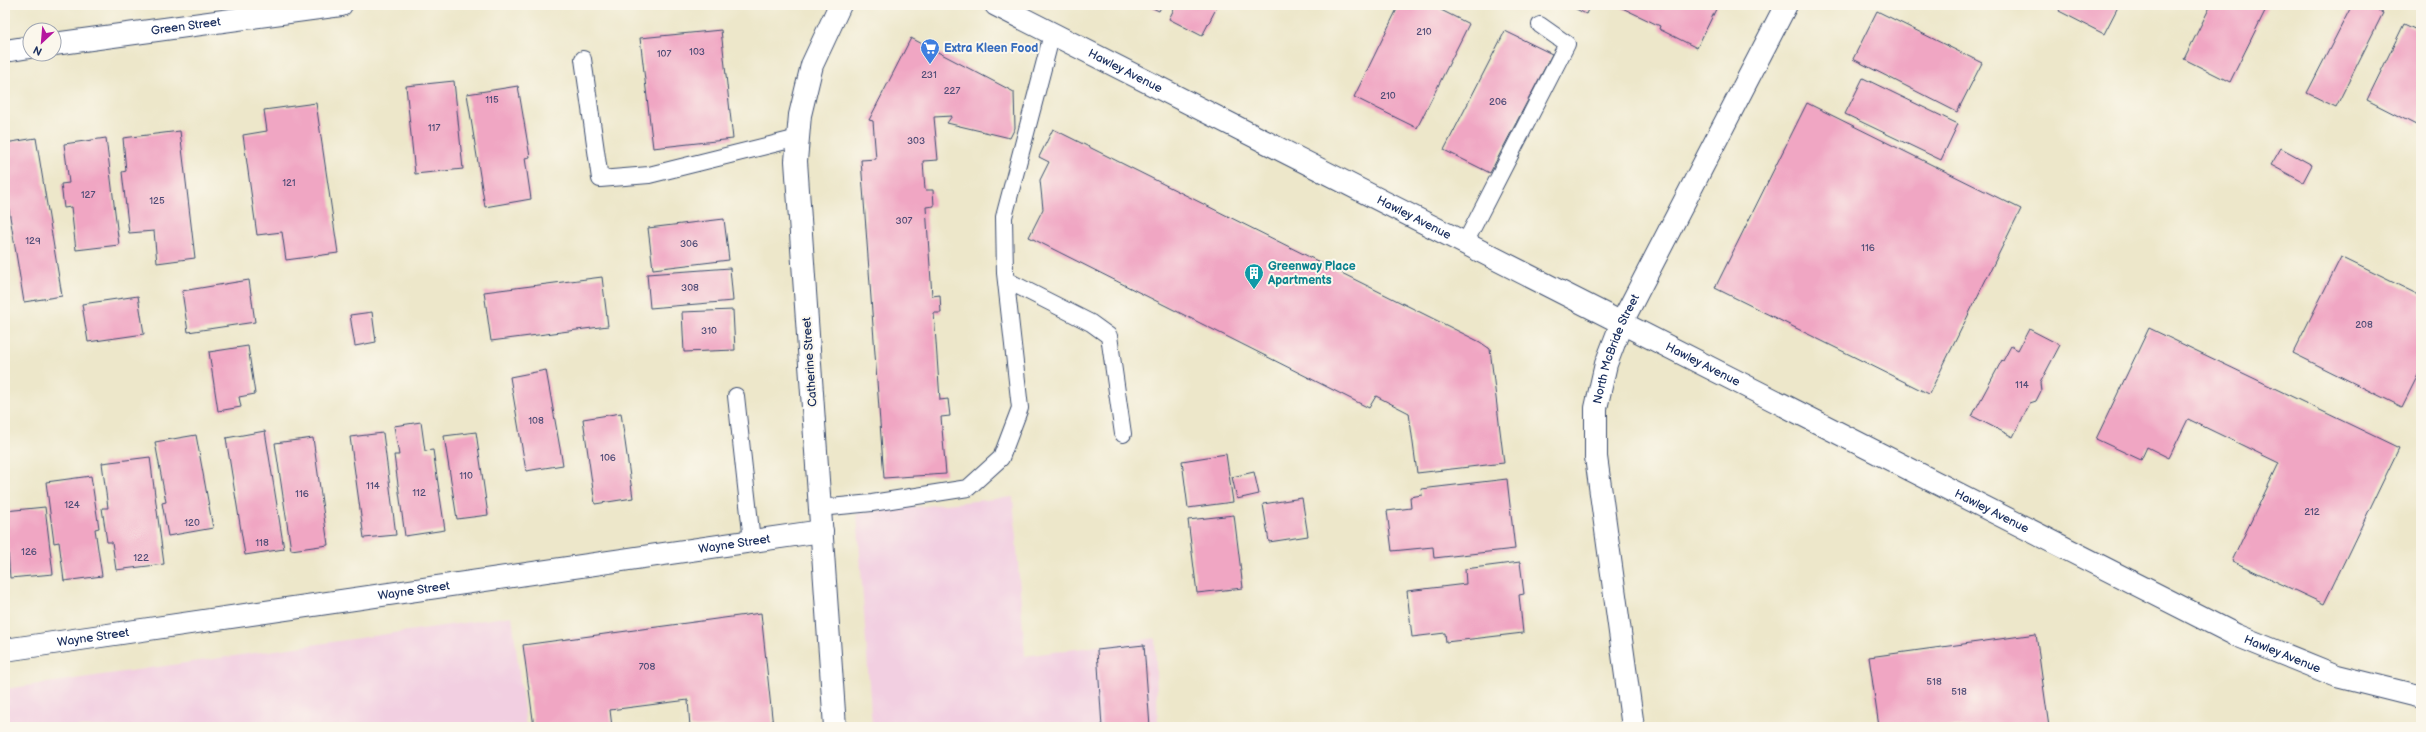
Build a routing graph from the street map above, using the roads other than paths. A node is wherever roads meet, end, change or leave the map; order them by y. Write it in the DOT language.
graph roads {
  1 [pos="341,5"];
  2 [pos="840,5"];
  3 [pos="996,5"];
  4 [pos="1786,5"];
  5 [pos="1540,25"];
  6 [pos="1052,34"];
  7 [pos="62,43"];
  8 [pos="22,48"];
  9 [pos="5,51"];
  10 [pos="583,59"];
  11 [pos="798,138"];
  12 [pos="1465,243"];
  13 [pos="1006,280"];
  14 [pos="1622,322"];
  15 [pos="736,396"];
  16 [pos="1123,434"];
  17 [pos="820,508"];
  18 [pos="822,531"];
  19 [pos="752,541"];
  20 [pos="5,650"];
  21 [pos="2421,697"];
  22 [pos="835,727"];
  23 [pos="1633,727"];
  1 -- 7 [label="street, Green Street"];
  2 -- 11 [label="street, Catherine Street"];
  3 -- 6 [label="street, Hawley Avenue"];
  4 -- 14 [label="street, North McBride Street"];
  5 -- 12 [label="lane"];
  6 -- 12 [label="street, Hawley Avenue"];
  6 -- 13 [label="lane"];
  8 -- 9 [label="street"];
  10 -- 11 [label="lane"];
  11 -- 17 [label="street, Catherine Street"];
  12 -- 14 [label="street, Hawley Avenue"];
  13 -- 16 [label="lane"];
  13 -- 17 [label="lane"];
  14 -- 21 [label="street, Hawley Avenue"];
  14 -- 23 [label="street, North McBride Street"];
  15 -- 19 [label="lane"];
  17 -- 18 [label="street, Catherine Street"];
  18 -- 19 [label="street, Wayne Street"];
  18 -- 22 [label="street, Catherine Street"];
  19 -- 20 [label="street, Wayne Street"];
}
